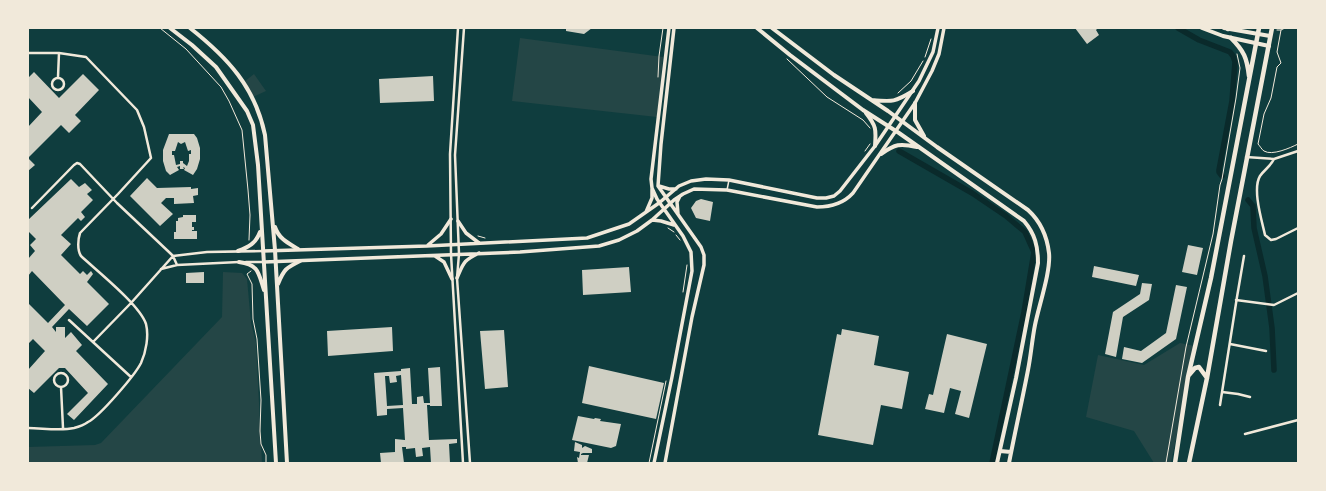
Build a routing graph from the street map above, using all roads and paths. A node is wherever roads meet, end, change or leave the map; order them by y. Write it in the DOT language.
graph roads {
  1 [pos="160,28"];
  2 [pos="170,28"];
  3 [pos="190,28"];
  4 [pos="458,28"];
  5 [pos="464,28"];
  6 [pos="663,28"];
  7 [pos="669,28"];
  8 [pos="674,28"];
  9 [pos="757,28"];
  10 [pos="772,28"];
  11 [pos="938,28"];
  12 [pos="944,28"];
  13 [pos="1202,28"];
  14 [pos="1228,28"];
  15 [pos="1260,28"];
  16 [pos="1272,28"];
  17 [pos="1285,28"];
  18 [pos="932,35"];
  19 [pos="1258,35"];
  20 [pos="1270,36"];
  21 [pos="1232,38"];
  22 [pos="1256,43"];
  23 [pos="1269,46"];
  24 [pos="28,53"];
  25 [pos="59,53"];
  26 [pos="1236,54"];
  27 [pos="787,59"];
  28 [pos="58,77"];
  29 [pos="658,78"];
  30 [pos="1249,81"];
  31 [pos="913,91"];
  32 [pos="869,99"];
  33 [pos="894,101"];
  34 [pos="915,103"];
  35 [pos="863,110"];
  36 [pos="895,116"];
  37 [pos="902,122"];
  38 [pos="874,124"];
  39 [pos="868,126"];
  40 [pos="889,126"];
  41 [pos="895,130"];
  42 [pos="872,132"];
  43 [pos="925,138"];
  44 [pos="872,142"];
  45 [pos="1298,144"];
  46 [pos="875,146"];
  47 [pos="920,147"];
  48 [pos="865,151"];
  49 [pos="1298,151"];
  50 [pos="881,154"];
  51 [pos="1246,157"];
  52 [pos="1274,160"];
  53 [pos="729,180"];
  54 [pos="658,186"];
  55 [pos="652,188"];
  56 [pos="676,188"];
  57 [pos="727,190"];
  58 [pos="680,196"];
  59 [pos="666,197"];
  60 [pos="113,199"];
  61 [pos="659,203"];
  62 [pos="670,203"];
  63 [pos="32,208"];
  64 [pos="664,210"];
  65 [pos="646,213"];
  66 [pos="679,215"];
  67 [pos="451,219"];
  68 [pos="652,220"];
  69 [pos="273,221"];
  70 [pos="458,221"];
  71 [pos="675,225"];
  72 [pos="665,226"];
  73 [pos="1298,228"];
  74 [pos="261,229"];
  75 [pos="477,236"];
  76 [pos="487,239"];
  77 [pos="249,240"];
  78 [pos="480,243"];
  79 [pos="451,244"];
  80 [pos="459,244"];
  81 [pos="682,244"];
  82 [pos="427,246"];
  83 [pos="298,249"];
  84 [pos="275,250"];
  85 [pos="238,251"];
  86 [pos="263,251"];
  87 [pos="480,253"];
  88 [pos="451,254"];
  89 [pos="459,254"];
  90 [pos="434,255"];
  91 [pos="173,256"];
  92 [pos="1244,256"];
  93 [pos="687,260"];
  94 [pos="276,261"];
  95 [pos="300,261"];
  96 [pos="239,262"];
  97 [pos="264,262"];
  98 [pos="177,264"];
  99 [pos="161,269"];
  100 [pos="247,274"];
  101 [pos="457,278"];
  102 [pos="452,279"];
  103 [pos="277,286"];
  104 [pos="1298,293"];
  105 [pos="266,296"];
  106 [pos="682,298"];
  107 [pos="1236,300"];
  108 [pos="131,303"];
  109 [pos="69,320"];
  110 [pos="93,342"];
  111 [pos="1230,344"];
  112 [pos="1266,351"];
  113 [pos="667,376"];
  114 [pos="131,377"];
  115 [pos="1188,377"];
  116 [pos="1016,378"];
  117 [pos="1208,378"];
  118 [pos="1026,380"];
  119 [pos="61,387"];
  120 [pos="1222,392"];
  121 [pos="1250,397"];
  122 [pos="1220,405"];
  123 [pos="1298,420"];
  124 [pos="28,428"];
  125 [pos="63,428"];
  126 [pos="1245,434"];
  127 [pos="1000,451"];
  128 [pos="1011,452"];
  129 [pos="266,463"];
  130 [pos="276,463"];
  131 [pos="287,463"];
  132 [pos="463,463"];
  133 [pos="470,463"];
  134 [pos="649,463"];
  135 [pos="654,463"];
  136 [pos="665,463"];
  137 [pos="997,463"];
  138 [pos="1009,463"];
  139 [pos="1166,463"];
  140 [pos="1175,463"];
  141 [pos="1189,463"];
  1 -- 77 [label="path"];
  2 -- 74 [label="main road"];
  3 -- 69 [label="main road"];
  4 -- 67 [label="street"];
  5 -- 70 [label="street"];
  6 -- 29 [label="path"];
  7 -- 55 [label="street"];
  8 -- 54 [label="street"];
  9 -- 35 [label="main road"];
  10 -- 32 [label="main road"];
  11 -- 31 [label="street"];
  12 -- 34 [label="street"];
  13 -- 21 [label="main road"];
  14 -- 19 [label="main road"];
  15 -- 19 [label="highway"];
  16 -- 20 [label="highway"];
  17 -- 45 [label="path"];
  18 -- 33 [label="path"];
  19 -- 20 [label="main road"];
  19 -- 22 [label="highway"];
  20 -- 23 [label="highway"];
  21 -- 22 [label="main road"];
  21 -- 30 [label="highway"];
  22 -- 23 [label="main road"];
  22 -- 30 [label="highway"];
  23 -- 51 [label="highway"];
  24 -- 25 [label="street"];
  25 -- 28 [label="street"];
  25 -- 60 [label="street"];
  26 -- 139 [label="path"];
  27 -- 39 [label="path"];
  28 -- 28 [label="street"];
  30 -- 115 [label="highway"];
  31 -- 33 [label="main road"];
  31 -- 36 [label="street"];
  32 -- 33 [label="main road"];
  32 -- 36 [label="main road"];
  34 -- 37 [label="street"];
  34 -- 43 [label="main road"];
  35 -- 38 [label="main road"];
  35 -- 40 [label="main road"];
  36 -- 37 [label="main road"];
  36 -- 40 [label="street"];
  37 -- 41 [label="street"];
  37 -- 43 [label="main road"];
  38 -- 39 [label="path"];
  38 -- 46 [label="main road"];
  39 -- 42 [label="path"];
  40 -- 41 [label="main road"];
  40 -- 46 [label="street"];
  41 -- 47 [label="main road"];
  41 -- 50 [label="street"];
  43 -- 118 [label="main road"];
  44 -- 48 [label="path"];
  46 -- 53 [label="street"];
  47 -- 50 [label="main road"];
  47 -- 116 [label="main road"];
  49 -- 52 [label="street"];
  50 -- 57 [label="street"];
  51 -- 52 [label="street"];
  51 -- 117 [label="highway"];
  52 -- 73 [label="street"];
  53 -- 56 [label="street"];
  53 -- 57 [label="lane"];
  54 -- 56 [label="street"];
  54 -- 59 [label="street"];
  55 -- 61 [label="street"];
  55 -- 65 [label="street"];
  56 -- 59 [label="street"];
  57 -- 58 [label="street"];
  58 -- 62 [label="street"];
  58 -- 66 [label="street"];
  59 -- 61 [label="street"];
  59 -- 62 [label="street"];
  60 -- 63 [label="street"];
  60 -- 91 [label="street"];
  60 -- 108 [label="street"];
  61 -- 64 [label="street"];
  61 -- 65 [label="street"];
  62 -- 64 [label="street"];
  62 -- 66 [label="street"];
  64 -- 68 [label="street"];
  64 -- 71 [label="street"];
  65 -- 78 [label="street"];
  66 -- 136 [label="street"];
  67 -- 79 [label="street"];
  67 -- 82 [label="street"];
  68 -- 71 [label="street"];
  68 -- 87 [label="street"];
  69 -- 83 [label="main road"];
  69 -- 84 [label="main road"];
  70 -- 78 [label="street"];
  70 -- 80 [label="street"];
  71 -- 135 [label="street"];
  72 -- 81 [label="path"];
  74 -- 85 [label="main road"];
  74 -- 86 [label="main road"];
  75 -- 76 [label="path"];
  78 -- 80 [label="street"];
  79 -- 80 [label="street"];
  79 -- 82 [label="street"];
  79 -- 88 [label="street"];
  80 -- 89 [label="street"];
  82 -- 83 [label="street"];
  83 -- 84 [label="street"];
  84 -- 86 [label="street"];
  84 -- 94 [label="main road"];
  85 -- 86 [label="street"];
  85 -- 91 [label="street"];
  86 -- 97 [label="main road"];
  87 -- 89 [label="street"];
  87 -- 101 [label="street"];
  88 -- 89 [label="street"];
  88 -- 90 [label="street"];
  88 -- 102 [label="street"];
  89 -- 101 [label="street"];
  90 -- 95 [label="street"];
  90 -- 102 [label="street"];
  91 -- 98 [label="street"];
  91 -- 99 [label="street"];
  92 -- 107 [label="street"];
  93 -- 106 [label="path"];
  94 -- 95 [label="street"];
  94 -- 97 [label="street"];
  94 -- 103 [label="main road"];
  95 -- 103 [label="main road"];
  96 -- 97 [label="street"];
  96 -- 98 [label="street"];
  96 -- 105 [label="main road"];
  97 -- 105 [label="main road"];
  98 -- 99 [label="street"];
  99 -- 108 [label="street"];
  100 -- 129 [label="path"];
  101 -- 133 [label="street"];
  102 -- 132 [label="street"];
  103 -- 131 [label="main road"];
  104 -- 107 [label="street"];
  105 -- 130 [label="main road"];
  107 -- 111 [label="street"];
  108 -- 110 [label="street"];
  108 -- 114 [label="street"];
  109 -- 110 [label="street"];
  110 -- 114 [label="street"];
  111 -- 112 [label="street"];
  111 -- 120 [label="street"];
  113 -- 134 [label="path"];
  114 -- 125 [label="street"];
  115 -- 117 [label="highway"];
  115 -- 140 [label="highway"];
  116 -- 118 [label="main road"];
  116 -- 127 [label="main road"];
  117 -- 141 [label="highway"];
  118 -- 128 [label="main road"];
  119 -- 119 [label="street"];
  119 -- 125 [label="street"];
  120 -- 121 [label="street"];
  120 -- 122 [label="street"];
  123 -- 126 [label="street"];
  124 -- 125 [label="street"];
  127 -- 128 [label="main road"];
  127 -- 137 [label="main road"];
  128 -- 138 [label="main road"];
}
